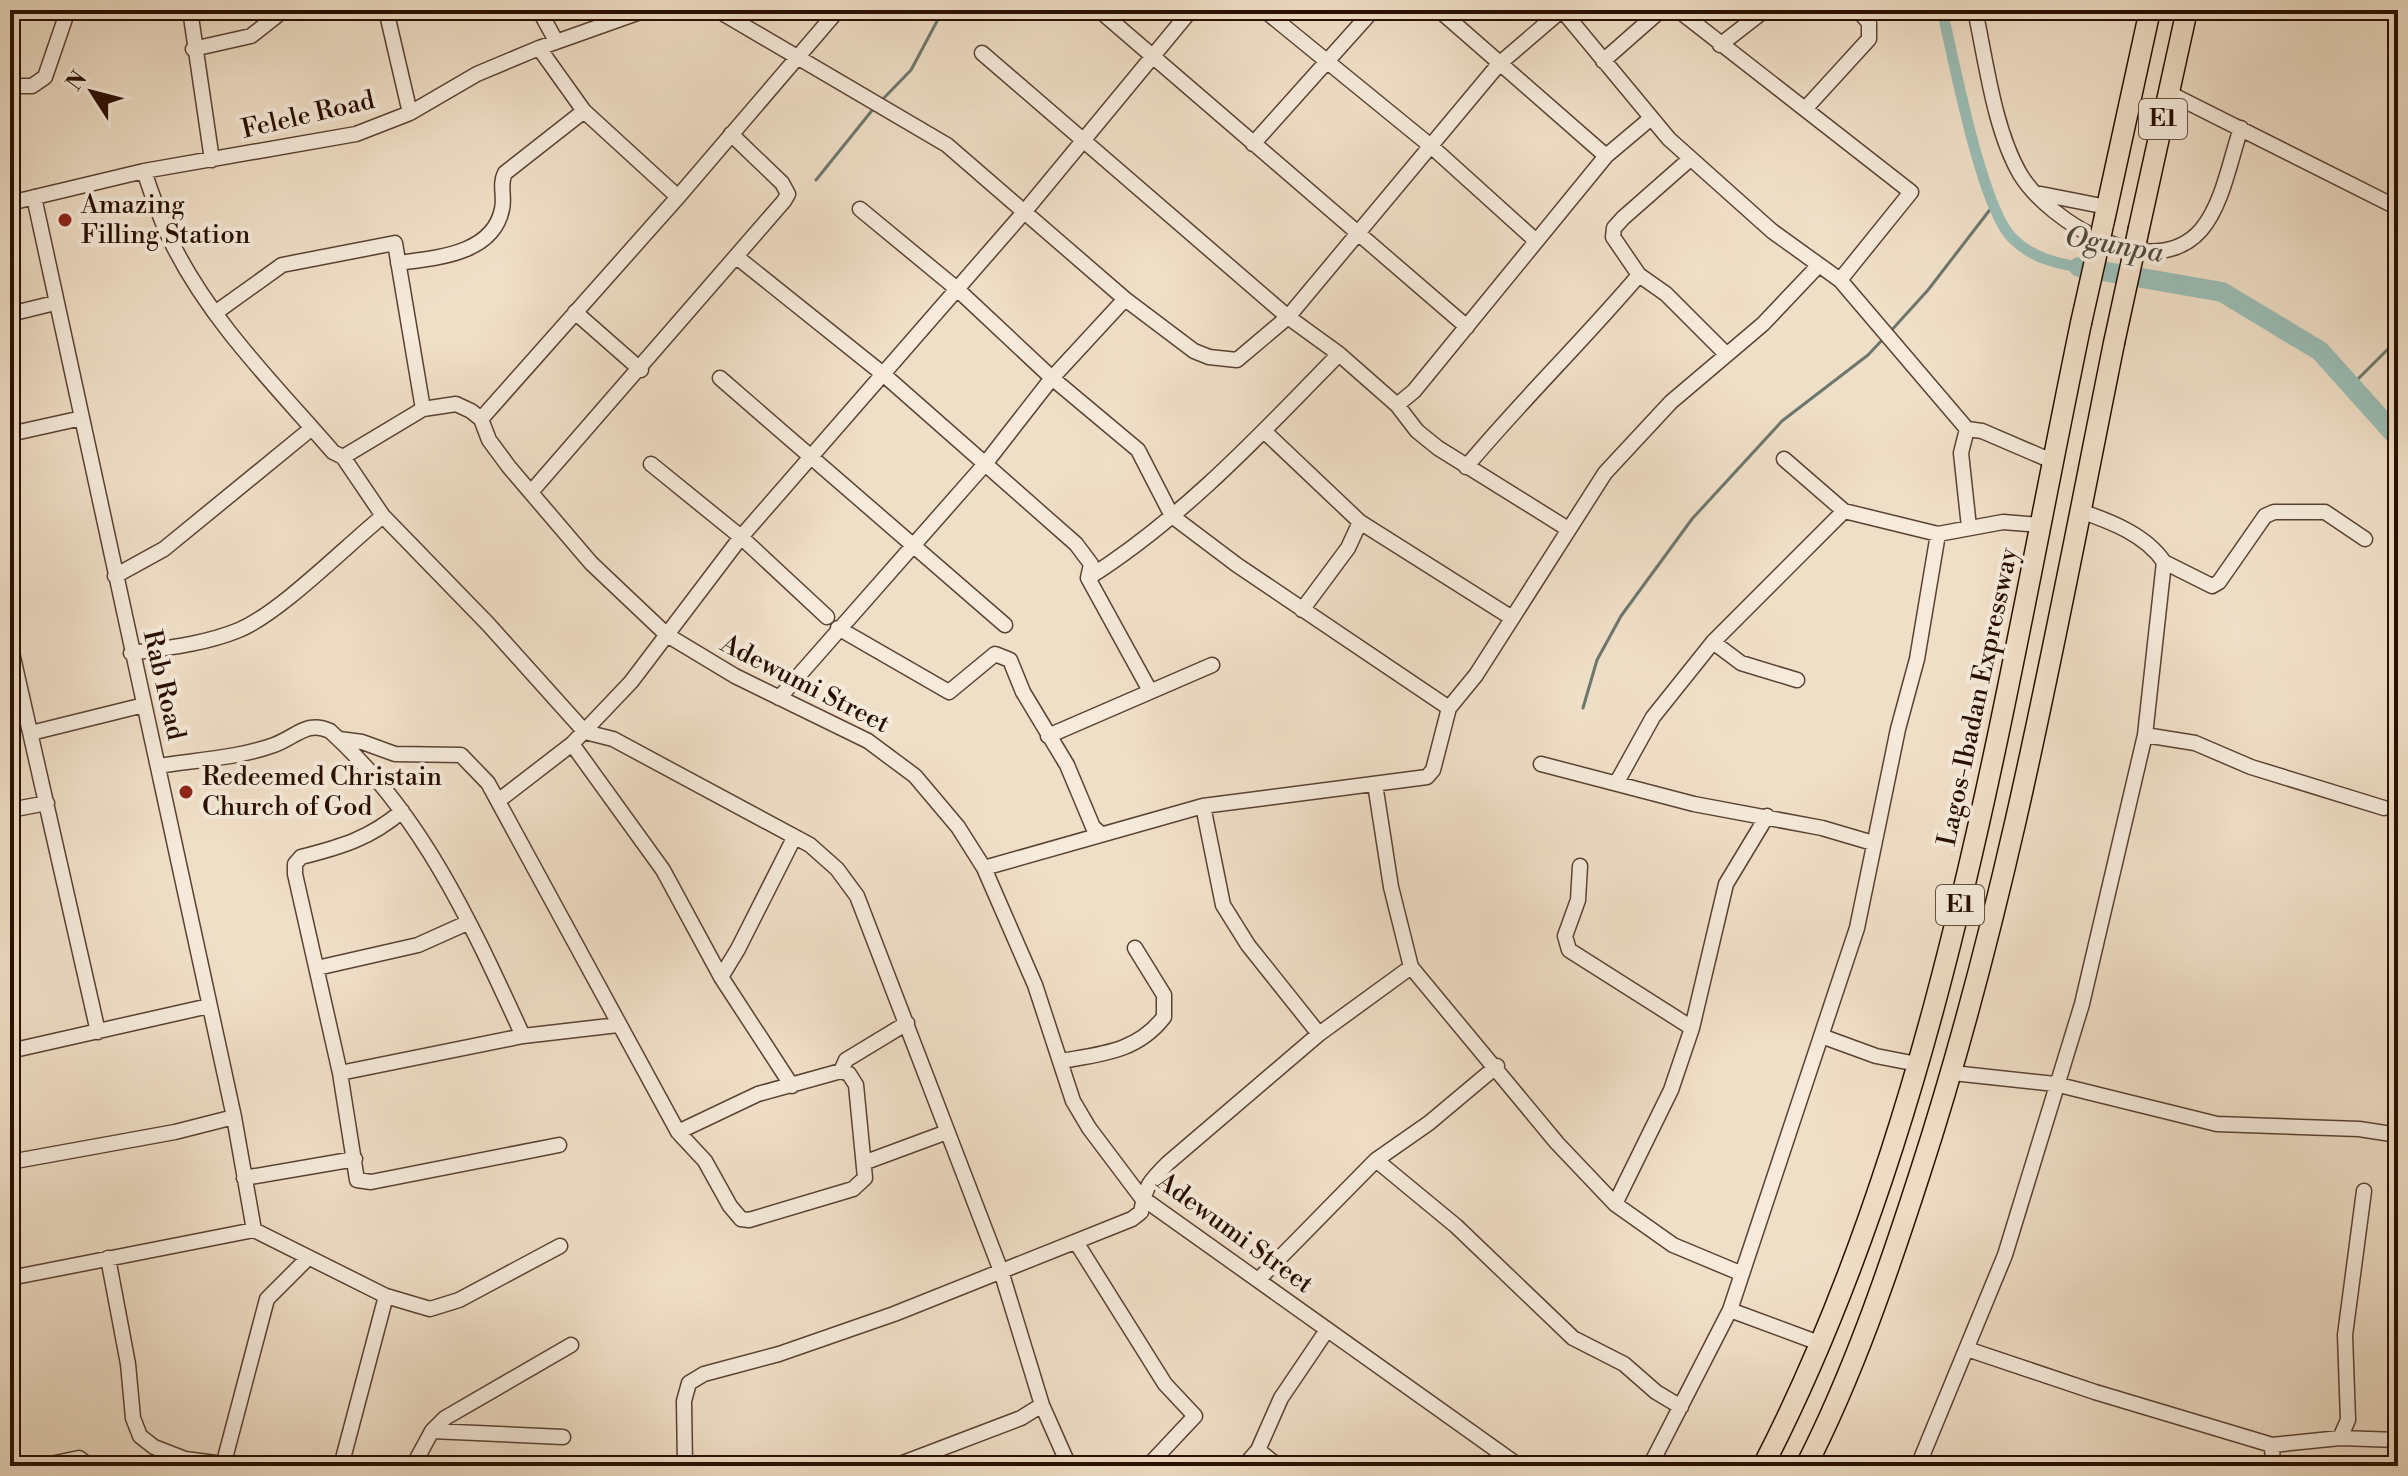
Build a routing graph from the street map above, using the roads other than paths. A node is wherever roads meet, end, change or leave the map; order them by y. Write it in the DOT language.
graph roads {
  1 [pos="68,10"];
  2 [pos="190,10"];
  3 [pos="284,10"];
  4 [pos="386,10"];
  5 [pos="539,10"];
  6 [pos="646,10"];
  7 [pos="717,10"];
  8 [pos="838,10"];
  9 [pos="1099,10"];
  10 [pos="1191,10"];
  11 [pos="1264,10"];
  12 [pos="1373,10"];
  13 [pos="1439,10"];
  14 [pos="1562,10"];
  15 [pos="1661,10"];
  16 [pos="1678,10"];
  17 [pos="1765,10"];
  18 [pos="1858,10"];
  19 [pos="1975,10"];
  20 [pos="2150,10"];
  21 [pos="2187,10"];
  22 [pos="556,41"];
  23 [pos="1720,45"];
  24 [pos="539,48"];
  25 [pos="193,49"];
  26 [pos="982,53"];
  27 [pos="796,55"];
  28 [pos="1150,57"];
  29 [pos="1603,61"];
  30 [pos="1327,62"];
  31 [pos="1499,64"];
  32 [pos="10,86"];
  33 [pos="2169,93"];
  34 [pos="1805,109"];
  35 [pos="584,111"];
  36 [pos="410,113"];
  37 [pos="1650,119"];
  38 [pos="2241,128"];
  39 [pos="731,134"];
  40 [pos="1083,141"];
  41 [pos="1253,144"];
  42 [pos="1432,147"];
  43 [pos="1606,156"];
  44 [pos="1690,159"];
  45 [pos="212,160"];
  46 [pos="144,171"];
  47 [pos="2037,192"];
  48 [pos="34,197"];
  49 [pos="678,197"];
  50 [pos="10,203"];
  51 [pos="2398,208"];
  52 [pos="860,209"];
  53 [pos="1025,211"];
  54 [pos="2106,211"];
  55 [pos="1359,233"];
  56 [pos="1535,240"];
  57 [pos="738,258"];
  58 [pos="398,263"];
  59 [pos="1819,265"];
  60 [pos="1639,275"];
  61 [pos="1840,280"];
  62 [pos="957,289"];
  63 [pos="1125,299"];
  64 [pos="55,303"];
  65 [pos="575,312"];
  66 [pos="215,313"];
  67 [pos="10,314"];
  68 [pos="1288,317"];
  69 [pos="1467,327"];
  70 [pos="1339,354"];
  71 [pos="1726,354"];
  72 [pos="641,370"];
  73 [pos="883,374"];
  74 [pos="720,378"];
  75 [pos="1052,378"];
  76 [pos="1397,405"];
  77 [pos="423,409"];
  78 [pos="82,418"];
  79 [pos="481,419"];
  80 [pos="312,428"];
  81 [pos="1967,429"];
  82 [pos="1264,431"];
  83 [pos="10,434"];
  84 [pos="810,456"];
  85 [pos="343,457"];
  86 [pos="1784,459"];
  87 [pos="2052,461"];
  88 [pos="651,464"];
  89 [pos="985,464"];
  90 [pos="1466,467"];
  91 [pos="532,491"];
  92 [pos="1844,511"];
  93 [pos="2080,511"];
  94 [pos="383,516"];
  95 [pos="1172,516"];
  96 [pos="1360,522"];
  97 [pos="2039,525"];
  98 [pos="1969,527"];
  99 [pos="1568,529"];
  100 [pos="1938,534"];
  101 [pos="741,537"];
  102 [pos="2365,539"];
  103 [pos="914,545"];
  104 [pos="2164,562"];
  105 [pos="115,576"];
  106 [pos="1088,578"];
  107 [pos="1302,610"];
  108 [pos="1512,618"];
  109 [pos="832,622"];
  110 [pos="1005,625"];
  111 [pos="667,635"];
  112 [pos="1713,642"];
  113 [pos="10,644"];
  114 [pos="131,653"];
  115 [pos="1212,665"];
  116 [pos="1797,680"];
  117 [pos="14,686"];
  118 [pos="1149,689"];
  119 [pos="779,698"];
  120 [pos="144,705"];
  121 [pos="1449,708"];
  122 [pos="585,732"];
  123 [pos="31,733"];
  124 [pos="2145,735"];
  125 [pos="1048,736"];
  126 [pos="339,739"];
  127 [pos="572,744"];
  128 [pos="1541,764"];
  129 [pos="158,766"];
  130 [pos="1617,782"];
  131 [pos="1375,784"];
  132 [pos="498,801"];
  133 [pos="47,803"];
  134 [pos="1203,806"];
  135 [pos="2384,808"];
  136 [pos="10,810"];
  137 [pos="402,811"];
  138 [pos="1767,816"];
  139 [pos="1101,834"];
  140 [pos="794,838"];
  141 [pos="1873,843"];
  142 [pos="1580,866"];
  143 [pos="984,868"];
  144 [pos="467,923"];
  145 [pos="1135,948"];
  146 [pos="1411,967"];
  147 [pos="317,968"];
  148 [pos="721,977"];
  149 [pos="209,1006"];
  150 [pos="907,1023"];
  151 [pos="618,1025"];
  152 [pos="1692,1028"];
  153 [pos="98,1032"];
  154 [pos="1319,1034"];
  155 [pos="523,1036"];
  156 [pos="1824,1037"];
  157 [pos="10,1050"];
  158 [pos="1061,1061"];
  159 [pos="1917,1064"];
  160 [pos="1497,1066"];
  161 [pos="841,1071"];
  162 [pos="340,1073"];
  163 [pos="1953,1073"];
  164 [pos="2055,1084"];
  165 [pos="792,1086"];
  166 [pos="234,1117"];
  167 [pos="678,1132"];
  168 [pos="947,1132"];
  169 [pos="2398,1135"];
  170 [pos="559,1145"];
  171 [pos="355,1159"];
  172 [pos="1376,1160"];
  173 [pos="10,1162"];
  174 [pos="866,1162"];
  175 [pos="244,1178"];
  176 [pos="2364,1191"];
  177 [pos="1141,1197"];
  178 [pos="1615,1204"];
  179 [pos="254,1230"];
  180 [pos="1076,1242"];
  181 [pos="560,1246"];
  182 [pos="108,1258"];
  183 [pos="307,1259"];
  184 [pos="1001,1271"];
  185 [pos="1740,1273"];
  186 [pos="10,1278"];
  187 [pos="1259,1279"];
  188 [pos="386,1296"];
  189 [pos="1730,1310"];
  190 [pos="1327,1330"];
  191 [pos="1819,1343"];
  192 [pos="571,1345"];
  193 [pos="1967,1349"];
  194 [pos="1042,1405"];
  195 [pos="1681,1407"];
  196 [pos="432,1431"];
  197 [pos="563,1437"];
  198 [pos="2340,1438"];
  199 [pos="2398,1440"];
  200 [pos="2272,1445"];
  201 [pos="1258,1450"];
  202 [pos="185,1463"];
  203 [pos="913,1463"];
  204 [pos="231,1464"];
  205 [pos="41,1466"];
  206 [pos="89,1466"];
  207 [pos="341,1466"];
  208 [pos="413,1466"];
  209 [pos="685,1466"];
  210 [pos="895,1466"];
  211 [pos="1069,1466"];
  212 [pos="1148,1466"];
  213 [pos="1244,1466"];
  214 [pos="1278,1466"];
  215 [pos="1519,1466"];
  216 [pos="1650,1466"];
  217 [pos="1763,1466"];
  218 [pos="1806,1466"];
  219 [pos="1918,1466"];
  220 [pos="2273,1466"];
  1 -- 32 [label="street"];
  2 -- 25 [label="street"];
  3 -- 25 [label="street"];
  4 -- 36 [label="street"];
  5 -- 22 [label="street"];
  6 -- 22 [label="street, Felele Road"];
  7 -- 27 [label="street"];
  8 -- 27 [label="street"];
  9 -- 28 [label="street"];
  10 -- 28 [label="street"];
  11 -- 30 [label="street"];
  12 -- 30 [label="street"];
  13 -- 31 [label="street"];
  14 -- 29 [label="street"];
  14 -- 31 [label="street"];
  15 -- 29 [label="street"];
  16 -- 23 [label="street"];
  17 -- 23 [label="street"];
  18 -- 34 [label="street"];
  19 -- 47 [label="street"];
  20 -- 54 [label="highway, Lagos-Ibadan Expressway / E1"];
  21 -- 33 [label="highway, E1"];
  22 -- 24 [label="street, Felele Road"];
  23 -- 34 [label="street"];
  24 -- 35 [label="street"];
  24 -- 36 [label="street, Felele Road"];
  25 -- 45 [label="street"];
  26 -- 40 [label="street"];
  27 -- 39 [label="street"];
  27 -- 53 [label="street"];
  28 -- 40 [label="street"];
  28 -- 41 [label="street"];
  29 -- 37 [label="street"];
  30 -- 41 [label="street"];
  30 -- 42 [label="street"];
  31 -- 42 [label="street"];
  31 -- 43 [label="street"];
  33 -- 38 [label="street"];
  33 -- 93 [label="highway, E1, bridge"];
  34 -- 61 [label="street"];
  35 -- 49 [label="street"];
  35 -- 58 [label="street"];
  36 -- 45 [label="street, Felele Road"];
  37 -- 43 [label="street"];
  37 -- 44 [label="street"];
  38 -- 47 [label="street"];
  38 -- 51 [label="street"];
  39 -- 49 [label="street"];
  39 -- 57 [label="street"];
  40 -- 53 [label="street"];
  40 -- 68 [label="street"];
  41 -- 55 [label="street"];
  42 -- 55 [label="street"];
  42 -- 56 [label="street"];
  43 -- 56 [label="street"];
  44 -- 59 [label="street"];
  44 -- 60 [label="street"];
  45 -- 46 [label="street, Felele Road"];
  46 -- 48 [label="street, Felele Road"];
  46 -- 66 [label="street"];
  47 -- 54 [label="street"];
  48 -- 50 [label="street, Felele Road"];
  48 -- 64 [label="street, Rab Road"];
  49 -- 65 [label="street"];
  52 -- 62 [label="street"];
  53 -- 62 [label="street"];
  53 -- 63 [label="street"];
  54 -- 87 [label="highway, Lagos-Ibadan Expressway / E1, bridge"];
  55 -- 68 [label="street"];
  55 -- 69 [label="street"];
  56 -- 69 [label="street"];
  57 -- 72 [label="street"];
  57 -- 73 [label="street"];
  58 -- 66 [label="street"];
  58 -- 77 [label="street"];
  59 -- 61 [label="street"];
  59 -- 71 [label="street"];
  60 -- 71 [label="street"];
  60 -- 90 [label="street"];
  61 -- 81 [label="street"];
  62 -- 73 [label="street"];
  62 -- 75 [label="street"];
  63 -- 68 [label="street"];
  63 -- 75 [label="street"];
  64 -- 67 [label="street"];
  64 -- 78 [label="street, Rab Road"];
  65 -- 72 [label="street"];
  65 -- 79 [label="street"];
  66 -- 80 [label="street"];
  68 -- 70 [label="street"];
  69 -- 76 [label="street"];
  70 -- 76 [label="street"];
  70 -- 82 [label="street"];
  71 -- 99 [label="street"];
  72 -- 91 [label="street"];
  73 -- 84 [label="street"];
  73 -- 89 [label="street"];
  74 -- 84 [label="street"];
  75 -- 89 [label="street"];
  75 -- 95 [label="street"];
  76 -- 90 [label="street"];
  77 -- 79 [label="street"];
  77 -- 85 [label="street"];
  78 -- 83 [label="street"];
  78 -- 105 [label="street, Rab Road"];
  79 -- 91 [label="street, Adewumi Street"];
  80 -- 85 [label="street"];
  80 -- 105 [label="street"];
  81 -- 87 [label="street"];
  81 -- 98 [label="street"];
  82 -- 95 [label="street"];
  82 -- 96 [label="street"];
  84 -- 101 [label="street"];
  84 -- 103 [label="street"];
  85 -- 94 [label="street"];
  86 -- 92 [label="street"];
  87 -- 97 [label="highway, Lagos-Ibadan Expressway / E1"];
  88 -- 101 [label="street"];
  89 -- 103 [label="street"];
  89 -- 106 [label="street"];
  90 -- 99 [label="street"];
  91 -- 111 [label="street, Adewumi Street"];
  92 -- 100 [label="street"];
  92 -- 112 [label="street"];
  93 -- 104 [label="street"];
  93 -- 163 [label="highway, E1"];
  94 -- 114 [label="street"];
  94 -- 122 [label="street"];
  95 -- 106 [label="street"];
  95 -- 107 [label="street"];
  96 -- 107 [label="street"];
  96 -- 108 [label="street"];
  97 -- 98 [label="street"];
  97 -- 159 [label="highway, Lagos-Ibadan Expressway / E1"];
  98 -- 100 [label="street"];
  99 -- 108 [label="street"];
  100 -- 141 [label="street"];
  101 -- 109 [label="street"];
  101 -- 111 [label="street"];
  102 -- 104 [label="street"];
  103 -- 109 [label="street"];
  103 -- 110 [label="street"];
  104 -- 124 [label="street"];
  105 -- 114 [label="street, Rab Road"];
  106 -- 118 [label="street"];
  107 -- 121 [label="street"];
  108 -- 121 [label="street"];
  109 -- 119 [label="street"];
  109 -- 125 [label="street"];
  111 -- 119 [label="street, Adewumi Street"];
  111 -- 122 [label="street"];
  112 -- 116 [label="street"];
  112 -- 130 [label="street"];
  113 -- 117 [label="street"];
  114 -- 120 [label="street, Rab Road"];
  115 -- 118 [label="street"];
  117 -- 123 [label="street"];
  118 -- 125 [label="street"];
  119 -- 143 [label="street, Adewumi Street"];
  120 -- 123 [label="street"];
  120 -- 129 [label="street, Rab Road"];
  121 -- 131 [label="street"];
  122 -- 127 [label="street"];
  122 -- 140 [label="street"];
  123 -- 133 [label="street"];
  124 -- 135 [label="street"];
  124 -- 164 [label="street"];
  125 -- 139 [label="street"];
  126 -- 129 [label="street"];
  126 -- 132 [label="street"];
  126 -- 137 [label="street"];
  127 -- 132 [label="street"];
  127 -- 148 [label="street"];
  128 -- 130 [label="street"];
  129 -- 149 [label="street, Rab Road"];
  130 -- 138 [label="street"];
  131 -- 134 [label="street"];
  131 -- 146 [label="street"];
  132 -- 151 [label="street"];
  133 -- 136 [label="street"];
  133 -- 153 [label="street"];
  134 -- 139 [label="street"];
  134 -- 154 [label="street"];
  137 -- 144 [label="street"];
  137 -- 147 [label="street"];
  138 -- 141 [label="street"];
  138 -- 152 [label="street"];
  139 -- 143 [label="street"];
  140 -- 148 [label="street"];
  140 -- 150 [label="street"];
  141 -- 156 [label="street"];
  142 -- 152 [label="street"];
  143 -- 158 [label="street, Adewumi Street"];
  144 -- 147 [label="street"];
  144 -- 155 [label="street"];
  145 -- 158 [label="street"];
  146 -- 154 [label="street"];
  146 -- 160 [label="street"];
  147 -- 162 [label="street"];
  148 -- 165 [label="street"];
  149 -- 153 [label="street"];
  149 -- 166 [label="street, Rab Road"];
  150 -- 161 [label="street"];
  150 -- 168 [label="street"];
  151 -- 155 [label="street"];
  151 -- 167 [label="street"];
  152 -- 178 [label="street"];
  153 -- 157 [label="street"];
  154 -- 177 [label="street"];
  155 -- 162 [label="street"];
  156 -- 159 [label="street"];
  156 -- 185 [label="street"];
  158 -- 177 [label="street, Adewumi Street"];
  159 -- 191 [label="highway, Lagos-Ibadan Expressway / E1"];
  160 -- 172 [label="street"];
  160 -- 178 [label="street"];
  161 -- 165 [label="street"];
  161 -- 174 [label="street"];
  162 -- 171 [label="street"];
  163 -- 164 [label="street"];
  163 -- 218 [label="highway, E1"];
  164 -- 169 [label="street"];
  164 -- 193 [label="street"];
  165 -- 167 [label="street"];
  166 -- 173 [label="street"];
  166 -- 175 [label="street, Rab Road"];
  167 -- 174 [label="street"];
  168 -- 174 [label="street"];
  168 -- 184 [label="street"];
  170 -- 171 [label="street"];
  171 -- 175 [label="street"];
  172 -- 187 [label="street"];
  172 -- 195 [label="street"];
  175 -- 179 [label="street, Rab Road"];
  176 -- 198 [label="street"];
  177 -- 180 [label="street"];
  177 -- 187 [label="street, Adewumi Street"];
  178 -- 185 [label="street"];
  179 -- 182 [label="street"];
  179 -- 183 [label="street"];
  180 -- 184 [label="street"];
  180 -- 212 [label="street"];
  181 -- 188 [label="street"];
  182 -- 186 [label="street"];
  182 -- 202 [label="street"];
  183 -- 188 [label="street"];
  183 -- 204 [label="street"];
  184 -- 194 [label="street"];
  184 -- 209 [label="street"];
  185 -- 189 [label="street"];
  187 -- 190 [label="street, Adewumi Street"];
  188 -- 207 [label="street"];
  189 -- 191 [label="street"];
  189 -- 195 [label="street"];
  190 -- 201 [label="street"];
  190 -- 215 [label="street, Adewumi Street"];
  191 -- 217 [label="highway, Lagos-Ibadan Expressway / E1"];
  192 -- 196 [label="street"];
  193 -- 200 [label="street"];
  193 -- 219 [label="street"];
  194 -- 203 [label="street"];
  194 -- 211 [label="street"];
  195 -- 216 [label="street"];
  196 -- 197 [label="street"];
  196 -- 208 [label="street"];
  198 -- 199 [label="street"];
  198 -- 200 [label="street"];
  200 -- 220 [label="street"];
  201 -- 213 [label="street"];
  201 -- 214 [label="street"];
  202 -- 204 [label="street"];
  203 -- 210 [label="street"];
  205 -- 206 [label="street"];
}
